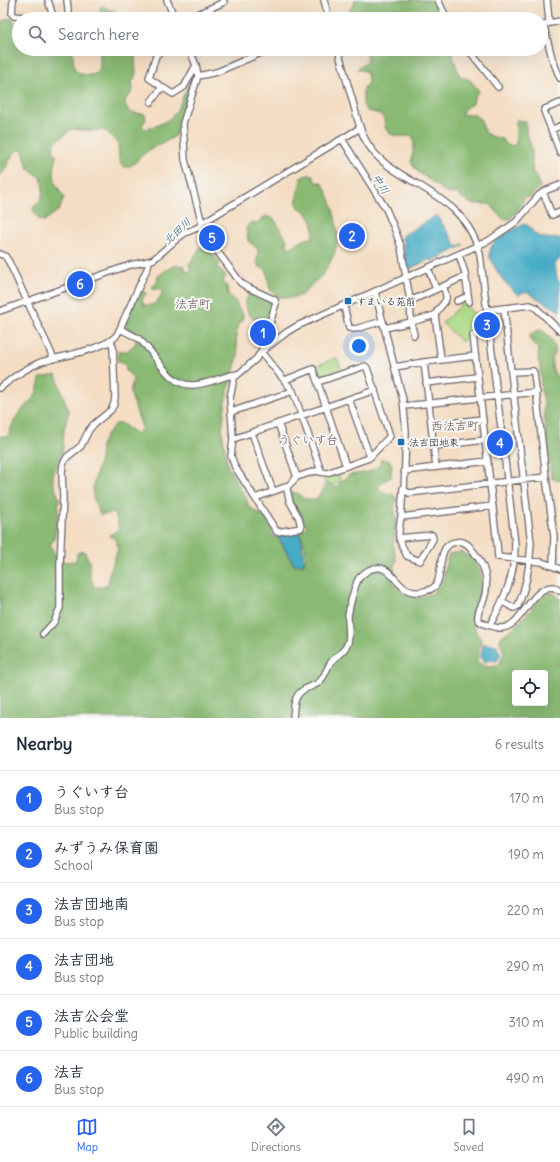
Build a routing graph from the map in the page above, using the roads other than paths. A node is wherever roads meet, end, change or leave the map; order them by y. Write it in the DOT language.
graph roads {
  1 [pos="13,0"];
  2 [pos="48,0"];
  3 [pos="67,0"];
  4 [pos="166,0"];
  5 [pos="223,0"];
  6 [pos="324,0"];
  7 [pos="438,0"];
  8 [pos="547,0"];
  9 [pos="12,12"];
  10 [pos="52,12"];
  11 [pos="68,12"];
  12 [pos="172,12"];
  13 [pos="202,12"];
  14 [pos="327,12"];
  15 [pos="444,12"];
  16 [pos="560,21"];
  17 [pos="549,22"];
  18 [pos="548,46"];
  19 [pos="156,56"];
  20 [pos="192,56"];
  21 [pos="254,56"];
  22 [pos="340,56"];
  23 [pos="474,56"];
  24 [pos="197,70"];
  25 [pos="560,78"];
  26 [pos="162,87"];
  27 [pos="498,87"];
  28 [pos="152,102"];
  29 [pos="560,103"];
  30 [pos="560,126"];
  31 [pos="360,128"];
  32 [pos="551,130"];
  33 [pos="343,138"];
  34 [pos="560,150"];
  35 [pos="560,185"];
  36 [pos="543,192"];
  37 [pos="560,212"];
  38 [pos="200,225"];
  39 [pos="478,246"];
  40 [pos="0,254"];
  41 [pos="460,258"];
  42 [pos="149,261"];
  43 [pos="428,268"];
  44 [pos="466,276"];
  45 [pos="406,278"];
  46 [pos="443,286"];
  47 [pos="436,289"];
  48 [pos="375,292"];
  49 [pos="27,301"];
  50 [pos="410,301"];
  51 [pos="457,301"];
  52 [pos="344,306"];
  53 [pos="504,308"];
  54 [pos="488,310"];
  55 [pos="0,311"];
  56 [pos="435,315"];
  57 [pos="383,322"];
  58 [pos="411,322"];
  59 [pos="385,328"];
  60 [pos="120,329"];
  61 [pos="560,331"];
  62 [pos="414,335"];
  63 [pos="473,335"];
  64 [pos="111,341"];
  65 [pos="261,352"];
  66 [pos="475,356"];
  67 [pos="54,359"];
  68 [pos="441,359"];
  69 [pos="424,362"];
  70 [pos="395,367"];
  71 [pos="511,372"];
  72 [pos="237,374"];
  73 [pos="477,377"];
  74 [pos="284,380"];
  75 [pos="318,382"];
  76 [pos="426,383"];
  77 [pos="0,388"];
  78 [pos="375,390"];
  79 [pos="293,391"];
  80 [pos="537,392"];
  81 [pos="514,394"];
  82 [pos="498,396"];
  83 [pos="480,398"];
  84 [pos="349,399"];
  85 [pos="428,404"];
  86 [pos="326,406"];
  87 [pos="404,406"];
  88 [pos="232,412"];
  89 [pos="301,415"];
  90 [pos="483,419"];
  91 [pos="278,424"];
  92 [pos="431,425"];
  93 [pos="252,433"];
  94 [pos="233,439"];
  95 [pos="485,440"];
  96 [pos="434,446"];
  97 [pos="370,457"];
  98 [pos="488,461"];
  99 [pos="346,466"];
  100 [pos="436,467"];
  101 [pos="404,470"];
  102 [pos="321,471"];
  103 [pos="297,477"];
  104 [pos="546,477"];
  105 [pos="524,480"];
  106 [pos="507,481"];
  107 [pos="490,483"];
  108 [pos="286,486"];
  109 [pos="403,487"];
  110 [pos="273,491"];
  111 [pos="255,498"];
  112 [pos="493,506"];
  113 [pos="401,517"];
  114 [pos="399,538"];
  115 [pos="514,560"];
  116 [pos="530,561"];
  117 [pos="553,565"];
  118 [pos="560,569"];
  119 [pos="560,591"];
  120 [pos="502,602"];
  121 [pos="490,625"];
  122 [pos="43,634"];
  123 [pos="293,718"];
  1 -- 9 [label="street"];
  2 -- 10 [label="street"];
  3 -- 11 [label="street"];
  4 -- 12 [label="street"];
  5 -- 13 [label="street"];
  6 -- 14 [label="street"];
  7 -- 15 [label="street"];
  8 -- 17 [label="street"];
  16 -- 17 [label="street"];
  18 -- 25 [label="street"];
  19 -- 26 [label="street"];
  20 -- 24 [label="street"];
  21 -- 24 [label="street"];
  22 -- 31 [label="street"];
  23 -- 27 [label="street"];
  24 -- 26 [label="street"];
  24 -- 38 [label="street"];
  26 -- 28 [label="street"];
  29 -- 32 [label="street"];
  30 -- 32 [label="street"];
  31 -- 33 [label="street"];
  31 -- 39 [label="street"];
  32 -- 34 [label="street"];
  33 -- 38 [label="street"];
  33 -- 45 [label="street"];
  35 -- 36 [label="street"];
  36 -- 37 [label="street"];
  36 -- 39 [label="street"];
  38 -- 42 [label="street"];
  38 -- 65 [label="street"];
  39 -- 43 [label="street"];
  39 -- 54 [label="street"];
  40 -- 49 [label="street"];
  41 -- 44 [label="street"];
  42 -- 49 [label="street"];
  42 -- 60 [label="street"];
  43 -- 45 [label="street"];
  43 -- 47 [label="street"];
  44 -- 46 [label="street"];
  44 -- 51 [label="street"];
  45 -- 48 [label="street"];
  45 -- 50 [label="street"];
  46 -- 47 [label="street"];
  46 -- 56 [label="street"];
  47 -- 50 [label="street"];
  48 -- 52 [label="street"];
  48 -- 57 [label="street"];
  49 -- 55 [label="street"];
  49 -- 67 [label="street"];
  50 -- 58 [label="street"];
  52 -- 57 [label="street"];
  52 -- 65 [label="street"];
  53 -- 54 [label="street"];
  53 -- 61 [label="street"];
  53 -- 71 [label="street"];
  54 -- 82 [label="street"];
  56 -- 58 [label="street"];
  56 -- 68 [label="street"];
  57 -- 59 [label="street"];
  58 -- 59 [label="street"];
  58 -- 62 [label="street"];
  59 -- 70 [label="street"];
  60 -- 64 [label="street"];
  60 -- 72 [label="street"];
  63 -- 66 [label="street"];
  64 -- 67 [label="street"];
  64 -- 122 [label="street"];
  65 -- 72 [label="street"];
  65 -- 74 [label="street"];
  66 -- 68 [label="street"];
  66 -- 73 [label="street"];
  67 -- 77 [label="street"];
  68 -- 69 [label="street"];
  69 -- 70 [label="street"];
  69 -- 76 [label="street"];
  70 -- 87 [label="street"];
  71 -- 80 [label="street"];
  71 -- 81 [label="street"];
  72 -- 88 [label="street"];
  73 -- 76 [label="street"];
  73 -- 83 [label="street"];
  74 -- 75 [label="street"];
  74 -- 79 [label="street"];
  75 -- 78 [label="street"];
  75 -- 86 [label="street"];
  76 -- 85 [label="street"];
  78 -- 84 [label="street"];
  78 -- 97 [label="street"];
  79 -- 88 [label="street"];
  79 -- 89 [label="street"];
  80 -- 81 [label="street"];
  80 -- 104 [label="street"];
  81 -- 82 [label="street"];
  81 -- 105 [label="street"];
  82 -- 83 [label="street"];
  82 -- 106 [label="street"];
  83 -- 85 [label="street"];
  83 -- 90 [label="street"];
  84 -- 86 [label="street"];
  84 -- 97 [label="street"];
  85 -- 87 [label="street"];
  85 -- 92 [label="street"];
  86 -- 89 [label="street"];
  86 -- 99 [label="street"];
  87 -- 101 [label="street"];
  88 -- 94 [label="street"];
  89 -- 91 [label="street"];
  89 -- 102 [label="street"];
  90 -- 92 [label="street"];
  90 -- 95 [label="street"];
  91 -- 93 [label="street"];
  91 -- 103 [label="street"];
  92 -- 96 [label="street"];
  93 -- 94 [label="street"];
  93 -- 110 [label="street"];
  94 -- 111 [label="street"];
  95 -- 96 [label="street"];
  95 -- 98 [label="street"];
  96 -- 100 [label="street"];
  97 -- 99 [label="street"];
  98 -- 100 [label="street"];
  98 -- 107 [label="street"];
  99 -- 102 [label="street"];
  100 -- 101 [label="street"];
  101 -- 109 [label="street"];
  102 -- 103 [label="street"];
  103 -- 108 [label="street"];
  104 -- 105 [label="street"];
  104 -- 117 [label="street"];
  105 -- 106 [label="street"];
  105 -- 116 [label="street"];
  106 -- 107 [label="street"];
  106 -- 115 [label="street"];
  107 -- 109 [label="street"];
  107 -- 112 [label="street"];
  108 -- 110 [label="street"];
  108 -- 111 [label="street"];
  109 -- 113 [label="street"];
  110 -- 111 [label="street"];
  112 -- 113 [label="street"];
  112 -- 115 [label="street"];
  113 -- 114 [label="street"];
  114 -- 114 [label="street"];
  115 -- 116 [label="street"];
  115 -- 120 [label="street"];
  116 -- 117 [label="street"];
  116 -- 120 [label="street"];
  117 -- 118 [label="street"];
  119 -- 121 [label="street"];
  120 -- 121 [label="street"];
  121 -- 123 [label="street"];
}
